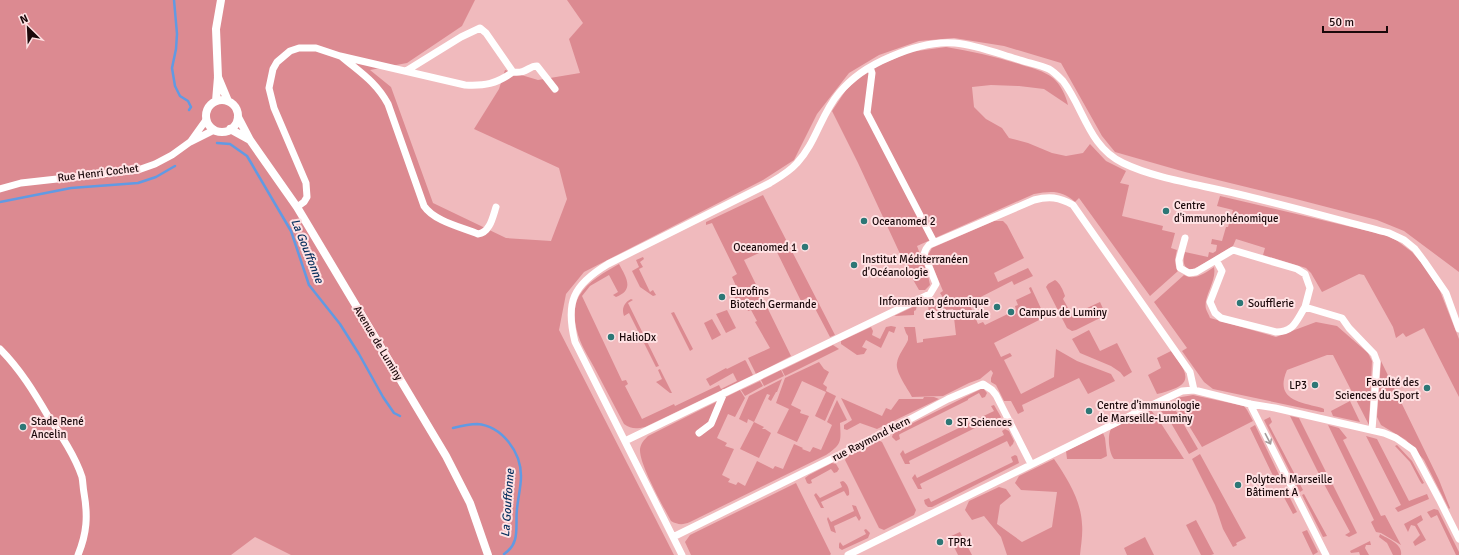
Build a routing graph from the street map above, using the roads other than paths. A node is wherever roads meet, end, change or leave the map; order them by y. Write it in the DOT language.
graph roads {
  1 [pos="222,0"];
  2 [pos="340,56"];
  3 [pos="870,67"];
  4 [pos="406,71"];
  5 [pos="512,72"];
  6 [pos="218,77"];
  7 [pos="556,89"];
  8 [pos="216,101"];
  9 [pos="228,101"];
  10 [pos="238,116"];
  11 [pos="206,120"];
  12 [pos="230,129"];
  13 [pos="214,130"];
  14 [pos="250,140"];
  15 [pos="190,142"];
  16 [pos="0,189"];
  17 [pos="297,207"];
  18 [pos="496,207"];
  19 [pos="1185,238"];
  20 [pos="934,242"];
  21 [pos="1216,260"];
  22 [pos="1304,307"];
  23 [pos="1459,329"];
  24 [pos="0,349"];
  25 [pos="1194,390"];
  26 [pos="724,393"];
  27 [pos="1250,404"];
  28 [pos="1372,430"];
  29 [pos="699,433"];
  30 [pos="625,441"];
  31 [pos="1031,464"];
  32 [pos="673,537"];
  33 [pos="1459,539"];
  34 [pos="78,555"];
  35 [pos="488,555"];
  36 [pos="682,555"];
  37 [pos="848,555"];
  38 [pos="1326,555"];
  1 -- 6 [label="street"];
  2 -- 4 [label="street"];
  2 -- 17 [label="street"];
  2 -- 18 [label="street"];
  3 -- 20 [label="street"];
  3 -- 23 [label="street"];
  3 -- 30 [label="street"];
  4 -- 5 [label="street"];
  4 -- 5 [label="street"];
  5 -- 7 [label="street"];
  6 -- 8 [label="street"];
  6 -- 9 [label="street"];
  8 -- 9 [label="street"];
  8 -- 11 [label="street"];
  9 -- 10 [label="street"];
  10 -- 12 [label="street"];
  10 -- 14 [label="street, Avenue de Luminy"];
  11 -- 13 [label="street"];
  11 -- 15 [label="street, Rue Henri Cochet"];
  12 -- 13 [label="street"];
  12 -- 14 [label="street, Avenue de Luminy"];
  13 -- 15 [label="street, Rue Henri Cochet"];
  14 -- 17 [label="street, Avenue de Luminy"];
  15 -- 16 [label="street, Rue Henri Cochet"];
  17 -- 35 [label="street, Avenue de Luminy"];
  19 -- 21 [label="street"];
  20 -- 25 [label="street"];
  20 -- 26 [label="street"];
  21 -- 22 [label="street"];
  21 -- 22 [label="street"];
  22 -- 28 [label="street"];
  24 -- 34 [label="street"];
  25 -- 27 [label="street"];
  25 -- 31 [label="street"];
  26 -- 29 [label="street"];
  26 -- 30 [label="street"];
  27 -- 28 [label="street"];
  27 -- 38 [label="street, one-way"];
  28 -- 33 [label="street"];
  30 -- 32 [label="street"];
  31 -- 32 [label="street, rue Raymond Kern"];
  31 -- 37 [label="street"];
  32 -- 36 [label="street"];
}
